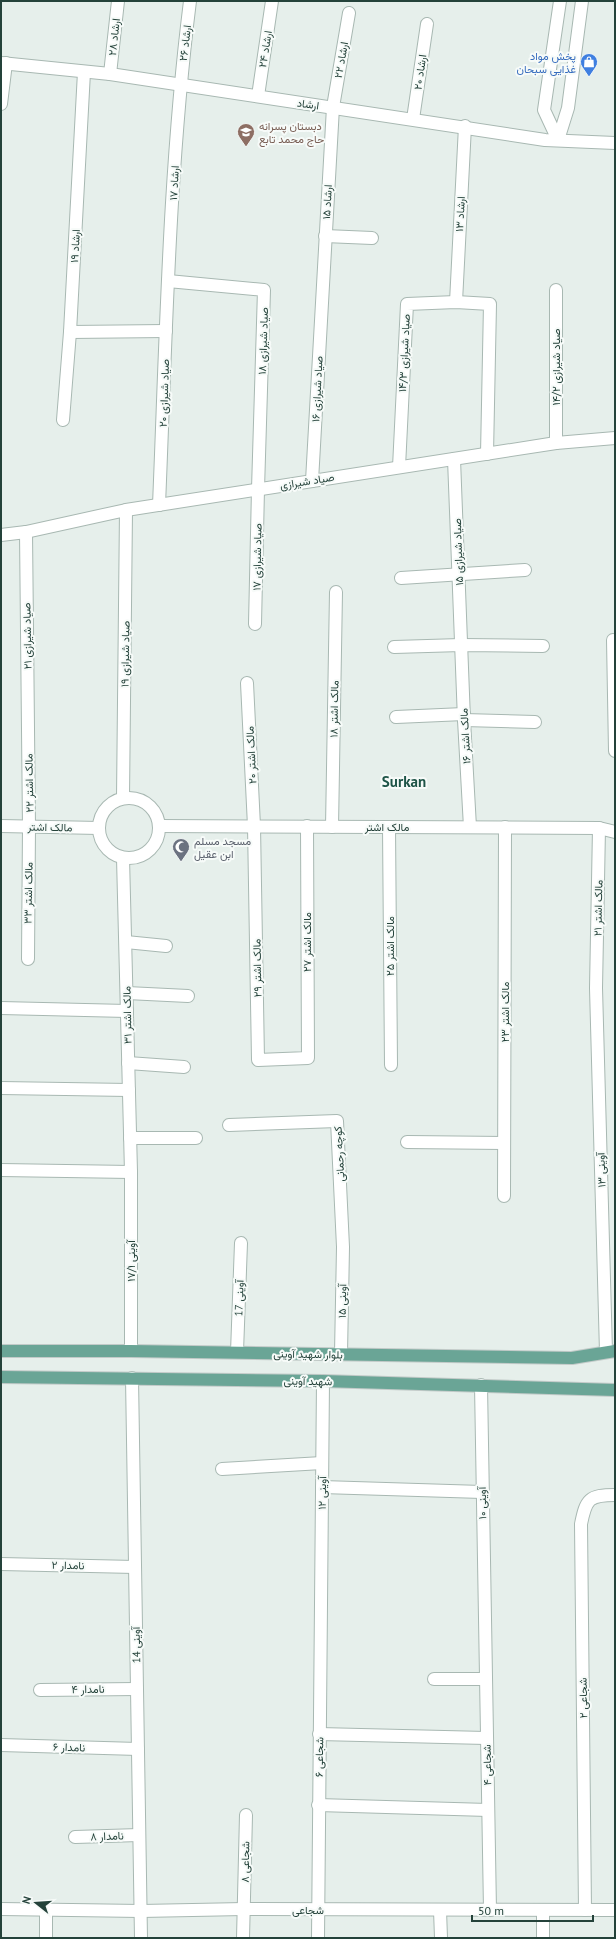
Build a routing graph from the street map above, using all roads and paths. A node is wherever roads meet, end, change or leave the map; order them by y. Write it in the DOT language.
graph roads {
  1 [pos="118,1"];
  2 [pos="190,1"];
  3 [pos="272,1"];
  4 [pos="560,1"];
  5 [pos="582,1"];
  6 [pos="349,13"];
  7 [pos="426,24"];
  8 [pos="3,63"];
  9 [pos="84,72"];
  10 [pos="110,74"];
  11 [pos="180,84"];
  12 [pos="258,96"];
  13 [pos="1,104"];
  14 [pos="333,107"];
  15 [pos="413,119"];
  16 [pos="465,126"];
  17 [pos="558,140"];
  18 [pos="615,143"];
  19 [pos="325,236"];
  20 [pos="372,238"];
  21 [pos="168,281"];
  22 [pos="556,290"];
  23 [pos="322,297"];
  24 [pos="456,302"];
  25 [pos="166,331"];
  26 [pos="70,332"];
  27 [pos="63,420"];
  28 [pos="615,438"];
  29 [pos="556,443"];
  30 [pos="487,454"];
  31 [pos="454,459"];
  32 [pos="399,467"];
  33 [pos="312,481"];
  34 [pos="258,489"];
  35 [pos="159,505"];
  36 [pos="126,510"];
  37 [pos="26,532"];
  38 [pos="1,535"];
  39 [pos="524,570"];
  40 [pos="458,575"];
  41 [pos="401,578"];
  42 [pos="336,592"];
  43 [pos="255,624"];
  44 [pos="613,640"];
  45 [pos="461,645"];
  46 [pos="543,646"];
  47 [pos="394,647"];
  48 [pos="247,683"];
  49 [pos="396,717"];
  50 [pos="464,717"];
  51 [pos="535,722"];
  52 [pos="28,740"];
  53 [pos="615,751"];
  54 [pos="123,798"];
  55 [pos="1,826"];
  56 [pos="159,826"];
  57 [pos="254,826"];
  58 [pos="307,826"];
  59 [pos="29,827"];
  60 [pos="332,827"];
  61 [pos="389,827"];
  62 [pos="470,827"];
  63 [pos="99,828"];
  64 [pos="505,828"];
  65 [pos="599,828"];
  66 [pos="615,832"];
  67 [pos="123,858"];
  68 [pos="126,942"];
  69 [pos="166,946"];
  70 [pos="28,959"];
  71 [pos="596,988"];
  72 [pos="127,993"];
  73 [pos="188,996"];
  74 [pos="1,1008"];
  75 [pos="127,1011"];
  76 [pos="308,1058"];
  77 [pos="128,1063"];
  78 [pos="391,1065"];
  79 [pos="184,1067"];
  80 [pos="1,1088"];
  81 [pos="129,1090"];
  82 [pos="229,1125"];
  83 [pos="130,1138"];
  84 [pos="196,1138"];
  85 [pos="407,1142"];
  86 [pos="504,1143"];
  87 [pos="1,1170"];
  88 [pos="131,1172"];
  89 [pos="504,1196"];
  90 [pos="241,1243"];
  91 [pos="343,1247"];
  92 [pos="131,1350"];
  93 [pos="1,1351"];
  94 [pos="237,1352"];
  95 [pos="611,1352"];
  96 [pos="341,1354"];
  97 [pos="1,1377"];
  98 [pos="132,1378"];
  99 [pos="323,1381"];
  100 [pos="481,1385"];
  101 [pos="615,1390"];
  102 [pos="322,1463"];
  103 [pos="222,1469"];
  104 [pos="322,1487"];
  105 [pos="482,1492"];
  106 [pos="615,1495"];
  107 [pos="1,1564"];
  108 [pos="135,1567"];
  109 [pos="321,1604"];
  110 [pos="484,1621"];
  111 [pos="485,1679"];
  112 [pos="434,1680"];
  113 [pos="137,1689"];
  114 [pos="40,1690"];
  115 [pos="319,1734"];
  116 [pos="486,1738"];
  117 [pos="1,1745"];
  118 [pos="138,1749"];
  119 [pos="318,1805"];
  120 [pos="488,1810"];
  121 [pos="246,1815"];
  122 [pos="139,1835"];
  123 [pos="75,1837"];
  124 [pos="1,1909"];
  125 [pos="46,1909"];
  126 [pos="244,1909"];
  127 [pos="317,1910"];
  128 [pos="440,1910"];
  129 [pos="490,1910"];
  130 [pos="543,1910"];
  131 [pos="585,1910"];
  132 [pos="615,1910"];
  133 [pos="141,1911"];
  134 [pos="46,1938"];
  135 [pos="141,1938"];
  136 [pos="243,1938"];
  137 [pos="318,1938"];
  138 [pos="441,1938"];
  139 [pos="543,1938"];
  1 -- 10 [label="street, ارشاد ۲۸"];
  2 -- 11 [label="street, ارشاد ۲۶"];
  3 -- 12 [label="street, ارشاد ۲۴"];
  4 -- 17 [label="street"];
  5 -- 17 [label="street"];
  6 -- 14 [label="street, ارشاد ۲۲"];
  7 -- 15 [label="street, ارشاد ۲۰"];
  8 -- 9 [label="street, ارشاد"];
  8 -- 13 [label="street"];
  9 -- 10 [label="street, ارشاد"];
  9 -- 26 [label="street, ارشاد ۱۹"];
  10 -- 11 [label="street, ارشاد"];
  11 -- 12 [label="street, ارشاد"];
  11 -- 21 [label="street, ارشاد ۱۷"];
  12 -- 14 [label="street, ارشاد"];
  14 -- 15 [label="street, ارشاد"];
  14 -- 19 [label="street, ارشاد ۱۵"];
  15 -- 16 [label="street, ارشاد"];
  16 -- 17 [label="street, ارشاد"];
  16 -- 24 [label="street, ارشاد ۱۳"];
  17 -- 18 [label="street, ارشاد"];
  19 -- 20 [label="street"];
  19 -- 23 [label="street, ارشاد ۱۵"];
  21 -- 25 [label="street, صیاد شیرازی ۲۰"];
  21 -- 34 [label="street, صیاد شیرازی ۱۸"];
  22 -- 29 [label="street, صیاد شیرازی ۱۴/۲"];
  23 -- 33 [label="street, صیاد شیرازی ۱۶"];
  24 -- 30 [label="street, صیاد شیرازی ۱۴/۳"];
  24 -- 32 [label="street, صیاد شیرازی ۱۴/۳"];
  25 -- 26 [label="street"];
  25 -- 35 [label="street, صیاد شیرازی ۲۰"];
  26 -- 27 [label="street, ارشاد ۱۹"];
  28 -- 29 [label="street, صیاد شیرازی"];
  29 -- 30 [label="street, صیاد شیرازی"];
  30 -- 31 [label="street, صیاد شیرازی"];
  31 -- 32 [label="street, صیاد شیرازی"];
  31 -- 40 [label="street, صیاد شیرازی ۱۵"];
  32 -- 33 [label="street, صیاد شیرازی"];
  33 -- 34 [label="street, صیاد شیرازی"];
  34 -- 35 [label="street, صیاد شیرازی"];
  34 -- 43 [label="street, صیاد شیرازی ۱۷"];
  35 -- 36 [label="street, صیاد شیرازی"];
  36 -- 37 [label="street, صیاد شیرازی"];
  36 -- 54 [label="street, صیاد شیرازی ۱۹"];
  37 -- 38 [label="street, صیاد شیرازی"];
  37 -- 52 [label="street, صیاد شیرازی ۲۱"];
  39 -- 40 [label="street"];
  40 -- 41 [label="street"];
  40 -- 45 [label="street, صیاد شیرازی ۱۵"];
  42 -- 60 [label="street, مالک اشتر ۱۸"];
  44 -- 53 [label="street"];
  45 -- 46 [label="street"];
  45 -- 47 [label="street"];
  45 -- 50 [label="street, مالک اشتر ۱۶"];
  48 -- 57 [label="street, مالک اشتر ۲۰"];
  49 -- 50 [label="street"];
  50 -- 51 [label="street"];
  50 -- 62 [label="street, مالک اشتر ۱۶"];
  52 -- 59 [label="street, مالک اشتر ۲۲"];
  54 -- 56 [label="street"];
  54 -- 63 [label="street"];
  55 -- 59 [label="street, مالک اشتر"];
  56 -- 57 [label="street, مالک اشتر"];
  56 -- 67 [label="street"];
  57 -- 58 [label="street, مالک اشتر"];
  57 -- 76 [label="street, مالک اشتر ۲۹"];
  58 -- 60 [label="street, مالک اشتر"];
  58 -- 76 [label="street, مالک اشتر ۲۷"];
  59 -- 63 [label="street, مالک اشتر"];
  59 -- 70 [label="street, مالک اشتر ۳۳"];
  60 -- 61 [label="street, مالک اشتر"];
  61 -- 62 [label="street, مالک اشتر"];
  61 -- 78 [label="street, مالک اشتر ۲۵"];
  62 -- 64 [label="street, مالک اشتر"];
  63 -- 67 [label="street"];
  64 -- 65 [label="street, مالک اشتر"];
  64 -- 86 [label="street, مالک اشتر ۲۳"];
  65 -- 66 [label="street, مالک اشتر"];
  65 -- 71 [label="street, مالک اشتر ۲۱"];
  67 -- 68 [label="street, مالک اشتر ۳۱"];
  68 -- 69 [label="street"];
  68 -- 72 [label="street, مالک اشتر ۳۱"];
  71 -- 95 [label="street, آوینی ۱۳"];
  72 -- 73 [label="street"];
  72 -- 75 [label="street, مالک اشتر ۳۱"];
  74 -- 75 [label="street"];
  75 -- 77 [label="street, مالک اشتر ۳۱"];
  77 -- 79 [label="street"];
  77 -- 81 [label="street, مالک اشتر ۳۱"];
  80 -- 81 [label="street"];
  81 -- 83 [label="street, مالک اشتر ۳۱"];
  82 -- 91 [label="street, کوچه رحمانی"];
  83 -- 84 [label="street"];
  83 -- 88 [label="street, مالک اشتر ۳۱"];
  85 -- 86 [label="street"];
  86 -- 89 [label="street, مالک اشتر ۲۳"];
  87 -- 88 [label="street"];
  88 -- 92 [label="street, آوینی ۱۷/۱"];
  90 -- 94 [label="street, آوینی 17"];
  91 -- 96 [label="street, آوینی ۱۵"];
  92 -- 93 [label="main road, بلوار شهید آوینی"];
  92 -- 94 [label="main road, بلوار شهید آوینی"];
  94 -- 96 [label="main road, بلوار شهید آوینی"];
  95 -- 96 [label="main road, بلوار شهید آوینی"];
  97 -- 98 [label="main road, شهید آوینی"];
  98 -- 99 [label="main road, شهید آوینی"];
  98 -- 108 [label="street, آوینی 14"];
  99 -- 100 [label="main road, شهید آوینی"];
  99 -- 102 [label="street, ۱۲ آوینی"];
  100 -- 101 [label="main road, شهید آوینی"];
  100 -- 105 [label="street, ۱۰ آوینی"];
  102 -- 103 [label="street"];
  102 -- 104 [label="street, ۱۲ آوینی"];
  104 -- 105 [label="street"];
  104 -- 109 [label="street, ۱۲ آوینی"];
  105 -- 110 [label="street, ۱۰ آوینی"];
  106 -- 131 [label="street, شجاعی ۲"];
  107 -- 108 [label="street, نامدار ۲"];
  108 -- 113 [label="street, آوینی 14"];
  109 -- 115 [label="street, شجاعی ۶"];
  110 -- 111 [label="street, شجاعی ۴"];
  111 -- 112 [label="street"];
  111 -- 116 [label="street, شجاعی ۴"];
  113 -- 114 [label="street, نامدار ۴"];
  113 -- 118 [label="street, آوینی 14"];
  115 -- 116 [label="street"];
  115 -- 119 [label="street, شجاعی ۶"];
  116 -- 120 [label="street, شجاعی ۴"];
  117 -- 118 [label="street, نامدار ۶"];
  118 -- 122 [label="street, آوینی 14"];
  119 -- 120 [label="street"];
  119 -- 127 [label="street, شجاعی ۶"];
  120 -- 129 [label="street, شجاعی ۴"];
  121 -- 126 [label="street, شجاعی ۸"];
  122 -- 123 [label="street, نامدار ۸"];
  122 -- 133 [label="street, آوینی 14"];
  124 -- 125 [label="street, شجاعی"];
  125 -- 133 [label="street, شجاعی"];
  125 -- 134 [label="street"];
  126 -- 127 [label="street, شجاعی"];
  126 -- 133 [label="street, شجاعی"];
  126 -- 136 [label="street, شجاعی ۸"];
  127 -- 128 [label="street, شجاعی"];
  127 -- 137 [label="street, شجاعی ۶"];
  128 -- 129 [label="street, شجاعی"];
  128 -- 138 [label="street"];
  129 -- 130 [label="street, شجاعی"];
  130 -- 131 [label="street, شجاعی"];
  130 -- 139 [label="street"];
  131 -- 132 [label="street, شجاعی"];
  133 -- 135 [label="street, آوینی 14"];
}
